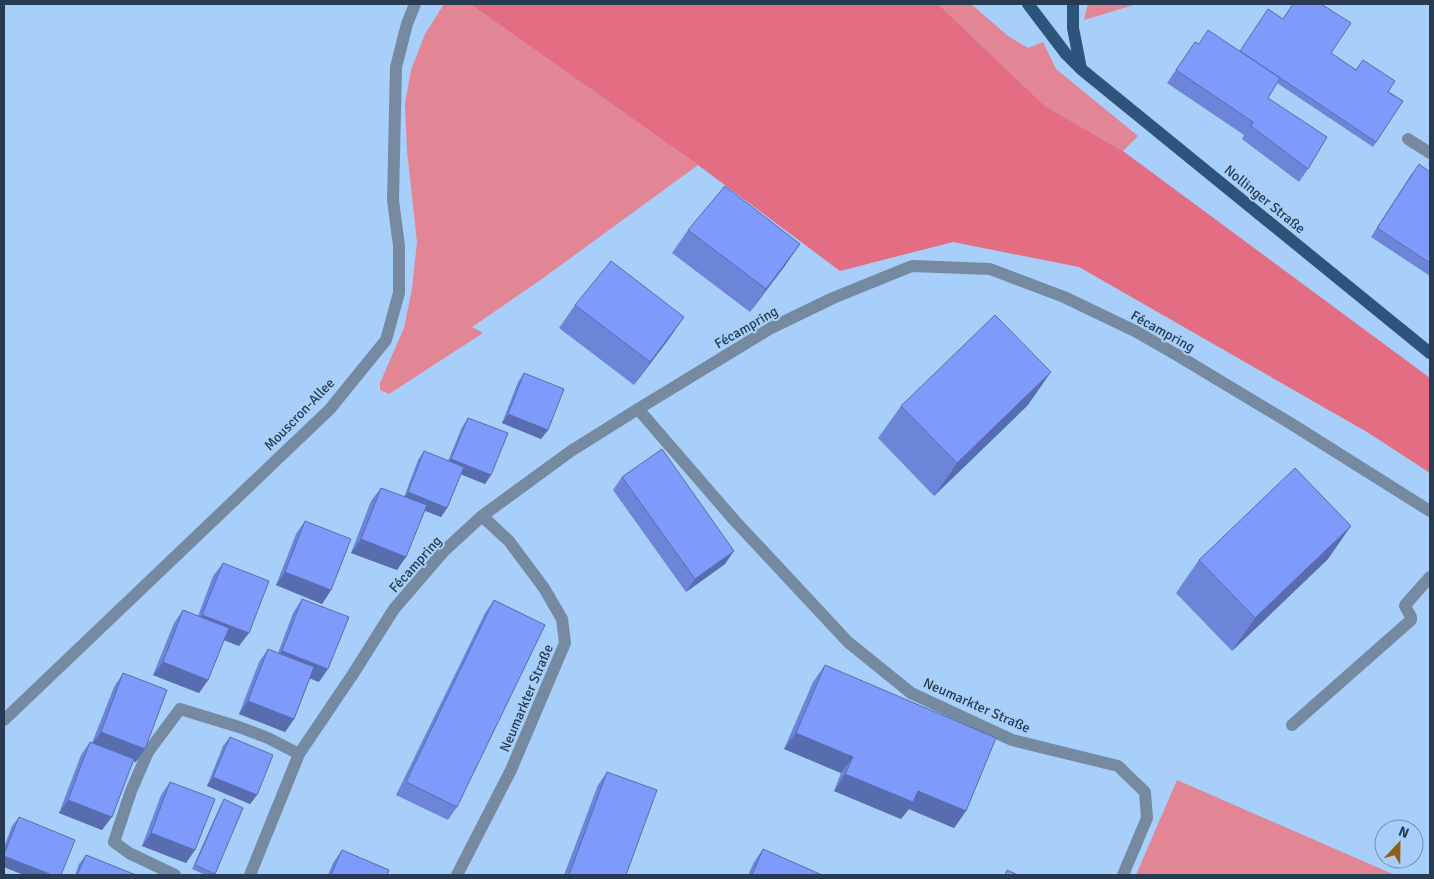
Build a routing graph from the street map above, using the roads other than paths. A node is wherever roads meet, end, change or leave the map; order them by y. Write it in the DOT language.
graph roads {
  1 [pos="415,4"];
  2 [pos="1028,4"];
  3 [pos="1074,4"];
  4 [pos="1081,69"];
  5 [pos="1408,139"];
  6 [pos="1430,153"];
  7 [pos="1430,353"];
  8 [pos="638,409"];
  9 [pos="1430,511"];
  10 [pos="482,516"];
  11 [pos="1430,577"];
  12 [pos="4,720"];
  13 [pos="1292,725"];
  14 [pos="299,754"];
  15 [pos="175,875"];
  16 [pos="250,875"];
  17 [pos="457,875"];
  18 [pos="1123,875"];
  1 -- 12 [label="street, Mouscron-Allee"];
  2 -- 4 [label="main road, Nollinger Straße"];
  3 -- 4 [label="main road"];
  4 -- 7 [label="main road, Nollinger Straße"];
  5 -- 6 [label="street"];
  8 -- 9 [label="street, Fécampring"];
  8 -- 10 [label="street, Fécampring"];
  8 -- 18 [label="street, Neumarkter Straße"];
  10 -- 14 [label="street, Fécampring"];
  10 -- 17 [label="street, Neumarkter Straße"];
  11 -- 13 [label="street"];
  14 -- 15 [label="street"];
  14 -- 16 [label="street, Fécampring"];
}
